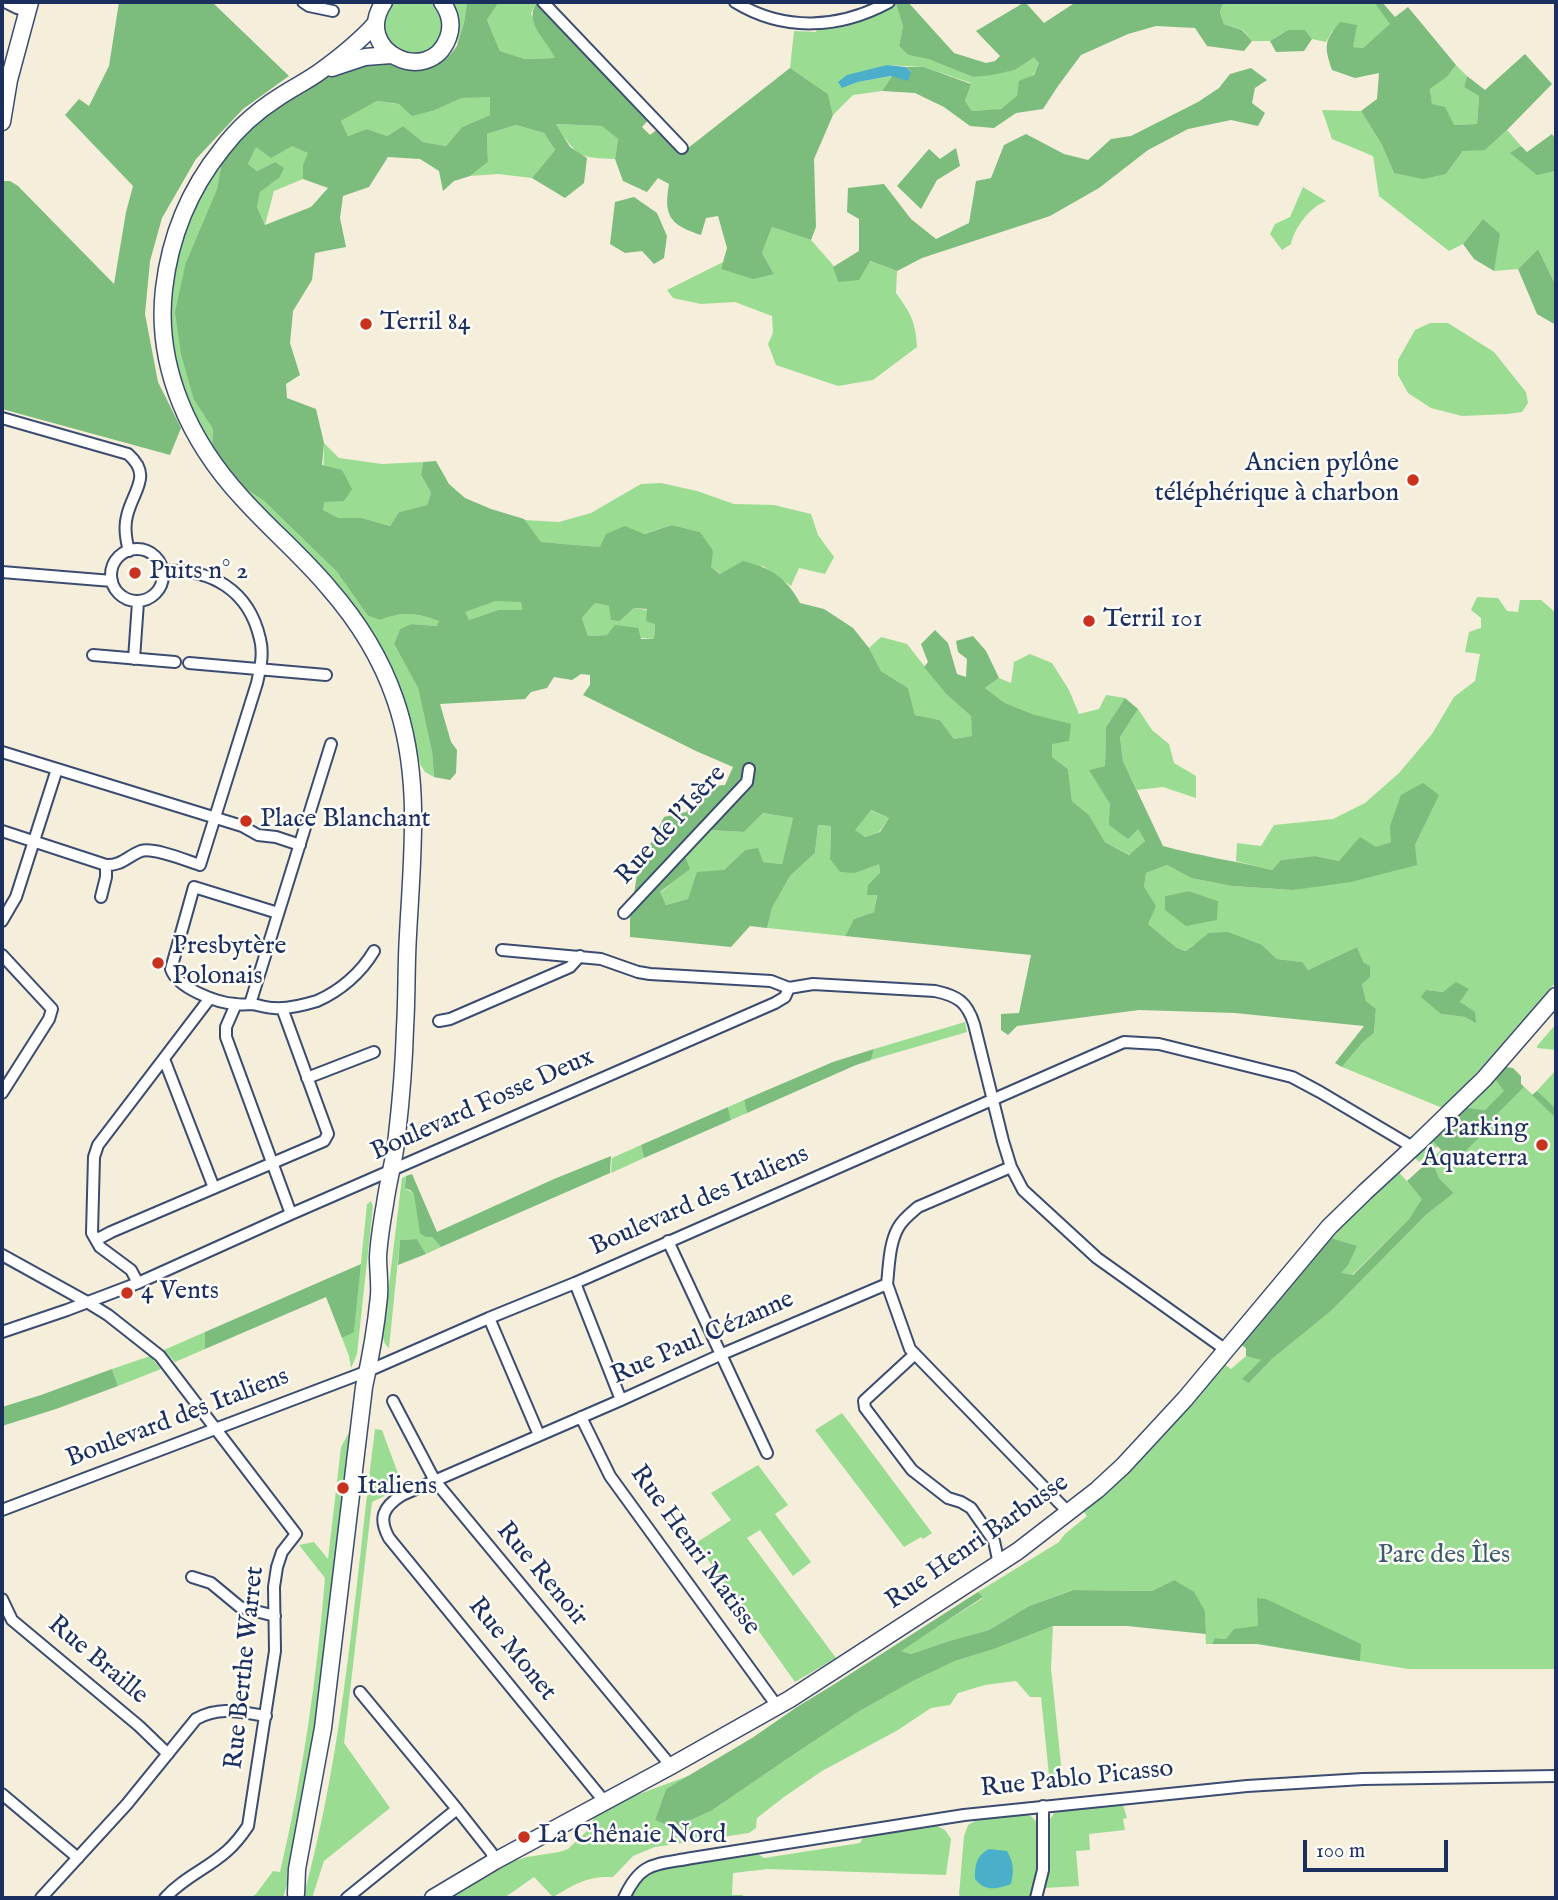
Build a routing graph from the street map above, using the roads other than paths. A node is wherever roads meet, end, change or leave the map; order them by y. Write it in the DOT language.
graph roads {
  1 [pos="5,2"];
  2 [pos="303,2"];
  3 [pos="442,2"];
  4 [pos="544,2"];
  5 [pos="735,2"];
  6 [pos="889,2"];
  7 [pos="28,6"];
  8 [pos="379,9"];
  9 [pos="333,11"];
  10 [pos="391,55"];
  11 [pos="317,74"];
  12 [pos="2,122"];
  13 [pos="682,148"];
  14 [pos="2,418"];
  15 [pos="129,551"];
  16 [pos="163,571"];
  17 [pos="2,572"];
  18 [pos="112,580"];
  19 [pos="138,602"];
  20 [pos="93,655"];
  21 [pos="134,659"];
  22 [pos="175,662"];
  23 [pos="189,663"];
  24 [pos="260,670"];
  25 [pos="326,675"];
  26 [pos="331,744"];
  27 [pos="2,752"];
  28 [pos="57,769"];
  29 [pos="749,769"];
  30 [pos="215,818"];
  31 [pos="2,831"];
  32 [pos="34,842"];
  33 [pos="300,845"];
  34 [pos="106,865"];
  35 [pos="101,897"];
  36 [pos="278,913"];
  37 [pos="624,913"];
  38 [pos="2,921"];
  39 [pos="502,950"];
  40 [pos="374,951"];
  41 [pos="2,955"];
  42 [pos="580,956"];
  43 [pos="789,988"];
  44 [pos="1556,996"];
  45 [pos="210,998"];
  46 [pos="236,1004"];
  47 [pos="250,1004"];
  48 [pos="282,1008"];
  49 [pos="439,1021"];
  50 [pos="373,1052"];
  51 [pos="164,1059"];
  52 [pos="307,1078"];
  53 [pos="2,1093"];
  54 [pos="993,1098"];
  55 [pos="1412,1149"];
  56 [pos="272,1164"];
  57 [pos="1011,1167"];
  58 [pos="390,1172"];
  59 [pos="214,1188"];
  60 [pos="291,1214"];
  61 [pos="96,1240"];
  62 [pos="668,1241"];
  63 [pos="2,1255"];
  64 [pos="138,1283"];
  65 [pos="575,1283"];
  66 [pos="887,1284"];
  67 [pos="88,1302"];
  68 [pos="489,1318"];
  69 [pos="2,1332"];
  70 [pos="1226,1350"];
  71 [pos="720,1354"];
  72 [pos="915,1354"];
  73 [pos="368,1371"];
  74 [pos="621,1400"];
  75 [pos="393,1401"];
  76 [pos="581,1417"];
  77 [pos="216,1429"];
  78 [pos="539,1436"];
  79 [pos="767,1453"];
  80 [pos="435,1481"];
  81 [pos="2,1510"];
  82 [pos="1069,1513"];
  83 [pos="383,1527"];
  84 [pos="999,1564"];
  85 [pos="192,1577"];
  86 [pos="2,1599"];
  87 [pos="275,1616"];
  88 [pos="360,1692"];
  89 [pos="778,1706"];
  90 [pos="266,1716"];
  91 [pos="168,1754"];
  92 [pos="671,1766"];
  93 [pos="1556,1776"];
  94 [pos="2,1794"];
  95 [pos="604,1801"];
  96 [pos="1043,1807"];
  97 [pos="457,1809"];
  98 [pos="78,1858"];
  99 [pos="495,1861"];
  100 [pos="295,1896"];
  101 [pos="41,1898"];
  102 [pos="165,1898"];
  103 [pos="348,1898"];
  104 [pos="433,1898"];
  105 [pos="624,1898"];
  106 [pos="1036,1898"];
  1 -- 7 [label="street"];
  2 -- 9 [label="street"];
  3 -- 10 [label="main road"];
  4 -- 13 [label="street"];
  5 -- 6 [label="street"];
  7 -- 12 [label="main road"];
  8 -- 10 [label="main road"];
  8 -- 11 [label="main road"];
  10 -- 11 [label="main road"];
  11 -- 58 [label="main road"];
  14 -- 15 [label="street"];
  15 -- 16 [label="street"];
  15 -- 18 [label="street"];
  16 -- 19 [label="street"];
  16 -- 24 [label="street"];
  17 -- 18 [label="street"];
  18 -- 19 [label="street"];
  19 -- 21 [label="street"];
  20 -- 21 [label="street"];
  21 -- 22 [label="street"];
  23 -- 24 [label="street"];
  24 -- 25 [label="street"];
  24 -- 30 [label="street"];
  26 -- 33 [label="street"];
  27 -- 28 [label="street"];
  28 -- 30 [label="street"];
  28 -- 32 [label="street"];
  29 -- 37 [label="street, Rue de l'Isère"];
  30 -- 33 [label="street"];
  30 -- 34 [label="street"];
  31 -- 32 [label="street"];
  32 -- 34 [label="street"];
  32 -- 38 [label="street"];
  33 -- 36 [label="street"];
  34 -- 35 [label="street"];
  36 -- 45 [label="street"];
  36 -- 47 [label="street"];
  39 -- 42 [label="street"];
  40 -- 48 [label="street"];
  41 -- 53 [label="street"];
  42 -- 43 [label="street"];
  42 -- 49 [label="street"];
  43 -- 54 [label="street"];
  43 -- 58 [label="street, Boulevard Fosse Deux"];
  44 -- 55 [label="main road, Rue Henri Barbusse"];
  45 -- 46 [label="street"];
  45 -- 51 [label="street"];
  46 -- 47 [label="street"];
  46 -- 56 [label="street"];
  47 -- 48 [label="street"];
  48 -- 52 [label="street"];
  50 -- 52 [label="street"];
  51 -- 59 [label="street"];
  51 -- 61 [label="street"];
  52 -- 56 [label="street"];
  54 -- 55 [label="street, Boulevard des Italiens"];
  54 -- 57 [label="street"];
  54 -- 62 [label="street, Boulevard des Italiens"];
  55 -- 70 [label="main road, Rue Henri Barbusse"];
  56 -- 59 [label="street"];
  56 -- 60 [label="street"];
  57 -- 66 [label="street"];
  57 -- 70 [label="street"];
  58 -- 60 [label="street, Boulevard Fosse Deux"];
  58 -- 73 [label="main road"];
  59 -- 61 [label="street"];
  60 -- 64 [label="street, Boulevard Fosse Deux"];
  61 -- 64 [label="street"];
  62 -- 65 [label="street, Boulevard des Italiens"];
  62 -- 71 [label="street"];
  63 -- 67 [label="street"];
  64 -- 67 [label="street, Boulevard Fosse Deux"];
  65 -- 68 [label="street, Boulevard des Italiens"];
  65 -- 74 [label="street"];
  66 -- 71 [label="street, Rue Paul Cézanne"];
  66 -- 72 [label="street"];
  67 -- 69 [label="street, Boulevard Fosse Deux"];
  67 -- 77 [label="street"];
  68 -- 73 [label="street, Boulevard des Italiens"];
  68 -- 78 [label="street"];
  70 -- 82 [label="main road, Rue Henri Barbusse"];
  71 -- 74 [label="street, Rue Paul Cézanne"];
  71 -- 79 [label="street"];
  72 -- 82 [label="street"];
  72 -- 84 [label="street"];
  73 -- 77 [label="street, Boulevard des Italiens"];
  73 -- 100 [label="main road"];
  74 -- 76 [label="street, Rue Paul Cézanne"];
  75 -- 80 [label="street, Rue Renoir"];
  76 -- 78 [label="street, Rue Paul Cézanne"];
  76 -- 89 [label="street, Rue Henri Matisse"];
  77 -- 81 [label="street, Boulevard des Italiens"];
  77 -- 87 [label="street, Rue Berthe Warret"];
  78 -- 80 [label="street, Rue Paul Cézanne"];
  80 -- 83 [label="street, Rue Paul Cézanne"];
  80 -- 92 [label="street, Rue Renoir"];
  82 -- 84 [label="main road, Rue Henri Barbusse"];
  83 -- 95 [label="street, Rue Monet"];
  84 -- 89 [label="main road, Rue Henri Barbusse"];
  85 -- 87 [label="street"];
  86 -- 91 [label="street, Rue Braille"];
  87 -- 90 [label="street, Rue Berthe Warret"];
  88 -- 97 [label="street"];
  89 -- 92 [label="main road, Rue Henri Barbusse"];
  90 -- 91 [label="street"];
  90 -- 102 [label="street, Rue Berthe Warret"];
  91 -- 98 [label="street"];
  92 -- 95 [label="main road, Rue Henri Barbusse"];
  93 -- 96 [label="street, Rue Pablo Picasso"];
  94 -- 98 [label="street"];
  95 -- 99 [label="main road, Rue Henri Barbusse"];
  96 -- 105 [label="street, Rue Pablo Picasso"];
  96 -- 106 [label="street"];
  97 -- 99 [label="street"];
  97 -- 103 [label="street"];
  98 -- 101 [label="street"];
  99 -- 104 [label="main road, Rue Henri Barbusse"];
}
